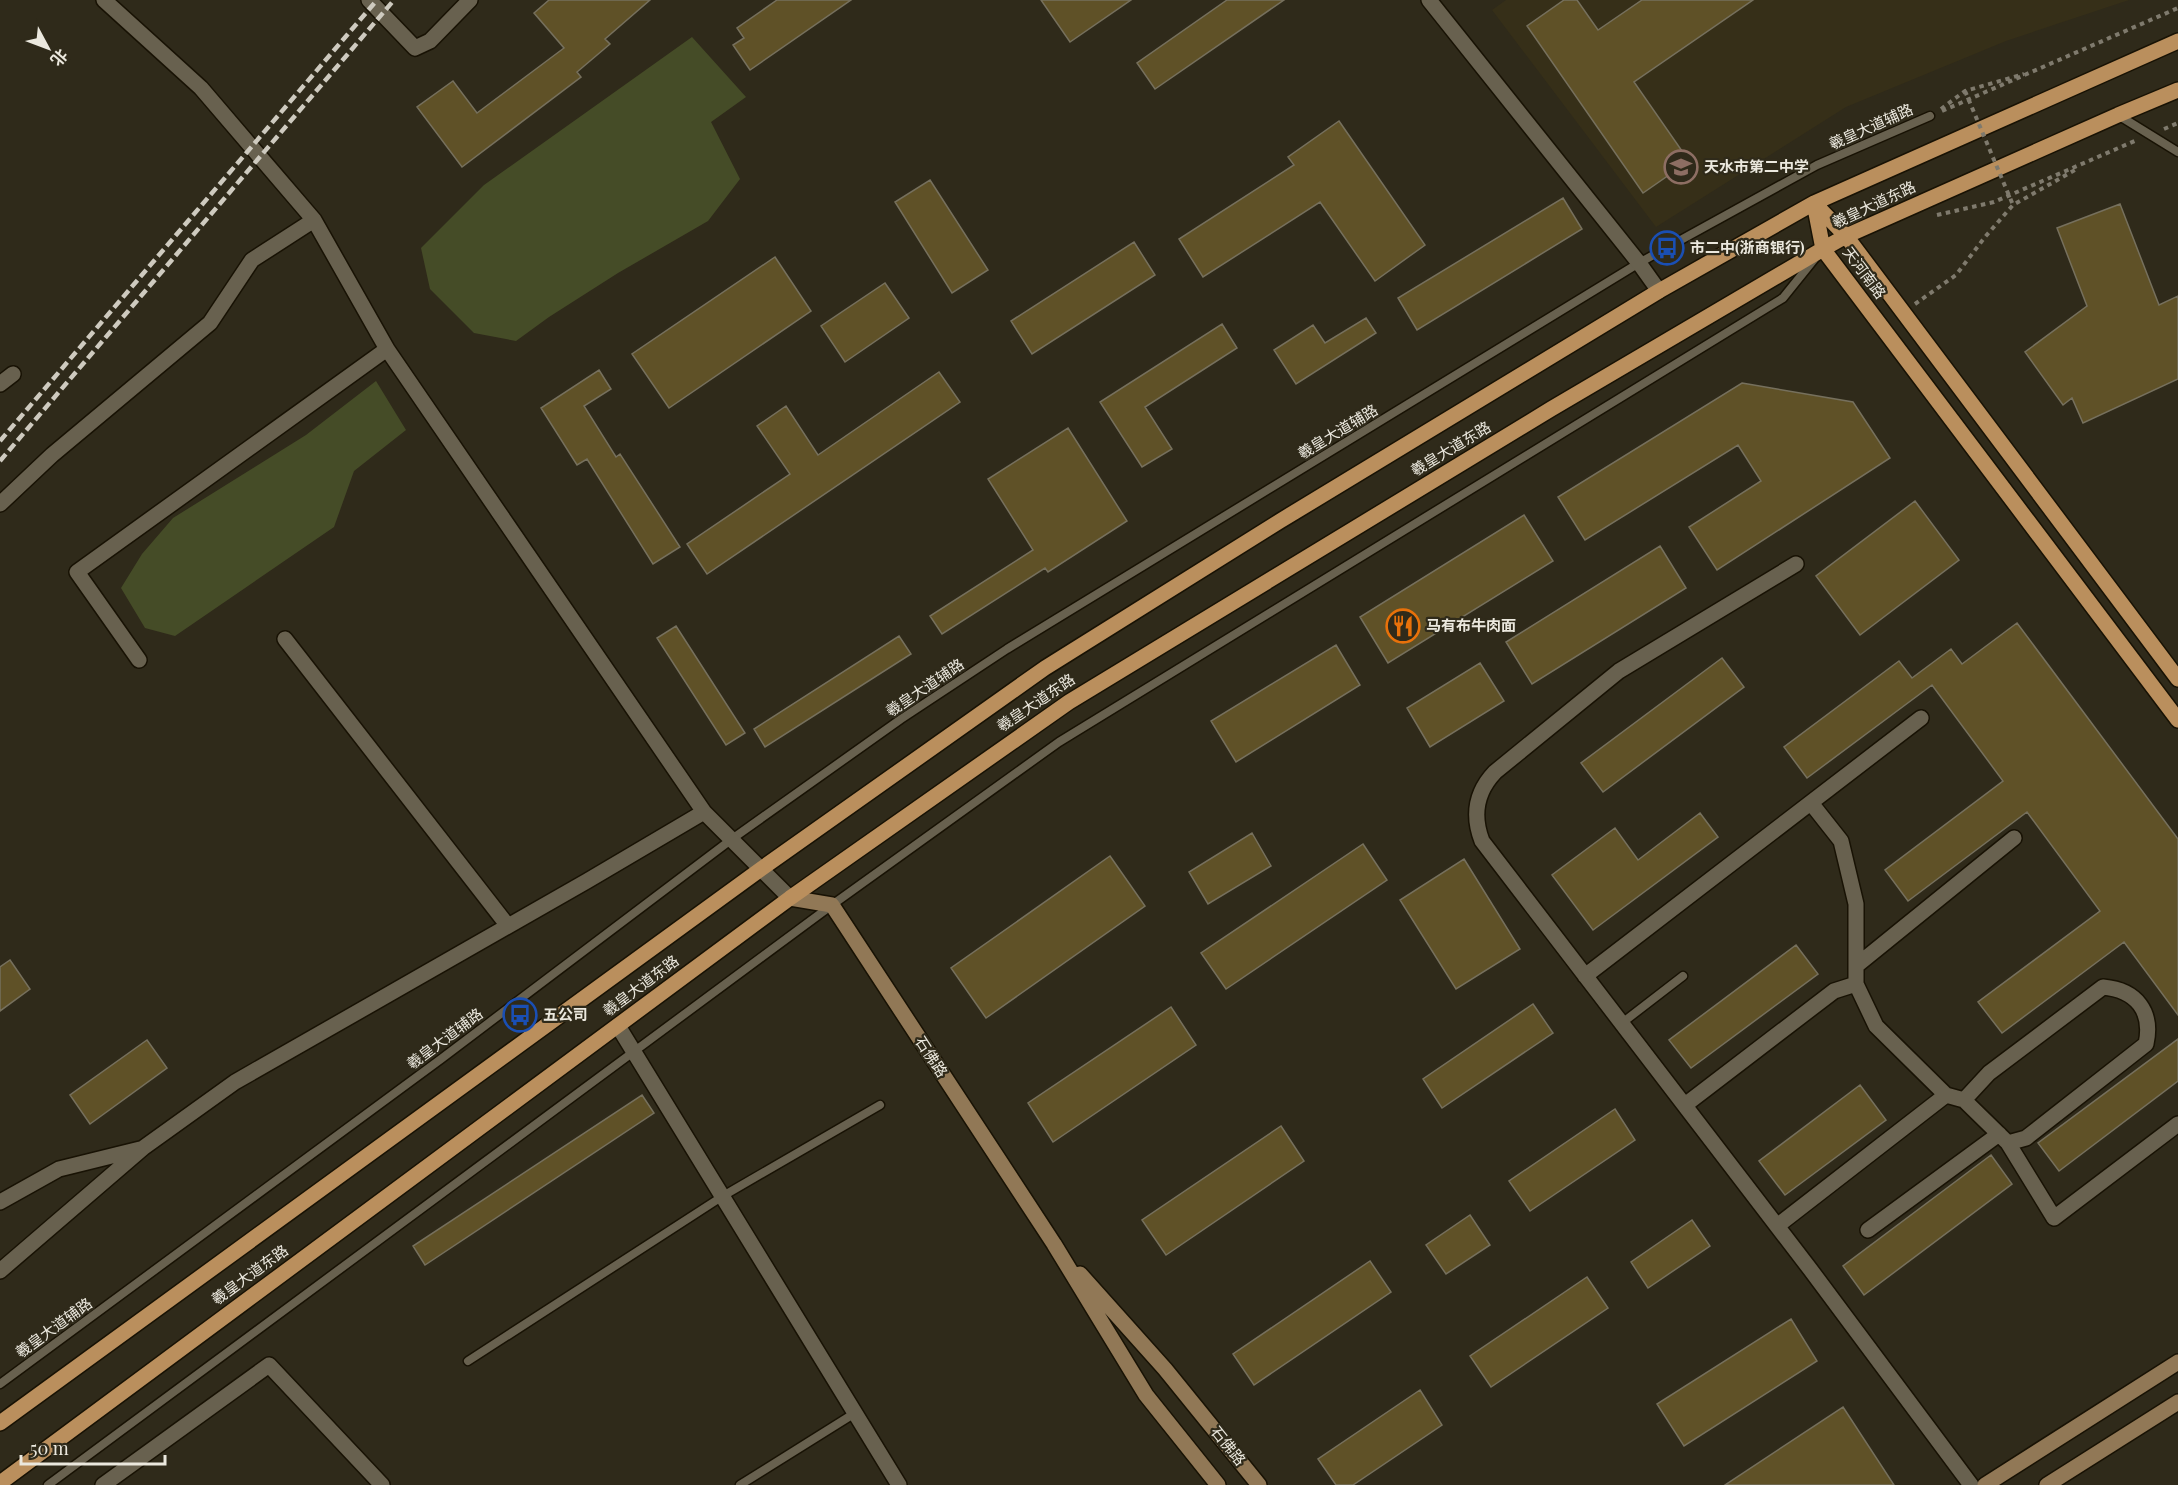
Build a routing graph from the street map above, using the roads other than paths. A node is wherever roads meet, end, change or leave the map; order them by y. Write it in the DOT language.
graph roads {
  1 [pos="104,0"];
  2 [pos="369,0"];
  3 [pos="470,0"];
  4 [pos="1430,0"];
  5 [pos="2178,41"];
  6 [pos="2178,90"];
  7 [pos="2118,115"];
  8 [pos="1930,116"];
  9 [pos="2178,152"];
  10 [pos="1814,204"];
  11 [pos="314,220"];
  12 [pos="1846,236"];
  13 [pos="1823,249"];
  14 [pos="1640,263"];
  15 [pos="1659,291"];
  16 [pos="387,349"];
  17 [pos="13,374"];
  18 [pos="0,384"];
  19 [pos="0,504"];
  20 [pos="1796,564"];
  21 [pos="285,639"];
  22 [pos="139,660"];
  23 [pos="2178,679"];
  24 [pos="1921,718"];
  25 [pos="2178,720"];
  26 [pos="1811,803"];
  27 [pos="704,812"];
  28 [pos="2014,838"];
  29 [pos="732,839"];
  30 [pos="761,869"];
  31 [pos="790,898"];
  32 [pos="832,904"];
  33 [pos="508,926"];
  34 [pos="1856,966"];
  35 [pos="1585,976"];
  36 [pos="1683,976"];
  37 [pos="1856,984"];
  38 [pos="1622,1023"];
  39 [pos="618,1026"];
  40 [pos="634,1051"];
  41 [pos="1946,1095"];
  42 [pos="1964,1100"];
  43 [pos="880,1105"];
  44 [pos="1685,1105"];
  45 [pos="2178,1124"];
  46 [pos="2003,1138"];
  47 [pos="143,1148"];
  48 [pos="723,1196"];
  49 [pos="0,1202"];
  50 [pos="1777,1226"];
  51 [pos="1868,1230"];
  52 [pos="1054,1244"];
  53 [pos="0,1271"];
  54 [pos="468,1361"];
  55 [pos="2178,1362"];
  56 [pos="0,1384"];
  57 [pos="2178,1402"];
  58 [pos="855,1413"];
  59 [pos="0,1423"];
  60 [pos="0,1483"];
  61 [pos="48,1485"];
  62 [pos="103,1485"];
  63 [pos="382,1485"];
  64 [pos="740,1485"];
  65 [pos="899,1485"];
  66 [pos="1218,1485"];
  67 [pos="1259,1485"];
  68 [pos="1971,1485"];
  69 [pos="1985,1485"];
  70 [pos="2047,1485"];
  1 -- 11 [label="street"];
  2 -- 3 [label="street"];
  4 -- 14 [label="street"];
  5 -- 10 [label="main road, 羲皇大道东路"];
  6 -- 7 [label="main road, 羲皇大道东路"];
  7 -- 9 [label="lane"];
  7 -- 12 [label="main road, 羲皇大道东路"];
  8 -- 14 [label="lane, 羲皇大道辅路"];
  10 -- 12 [label="main road, 天河南路"];
  10 -- 13 [label="main road, 天河南路"];
  10 -- 15 [label="main road, 羲皇大道东路"];
  11 -- 16 [label="street"];
  11 -- 19 [label="street"];
  12 -- 13 [label="main road, 羲皇大道东路"];
  12 -- 23 [label="main road, 天河南路"];
  13 -- 25 [label="main road, 天河南路"];
  13 -- 31 [label="main road, 羲皇大道东路"];
  13 -- 32 [label="lane"];
  14 -- 15 [label="street"];
  14 -- 29 [label="lane, 羲皇大道辅路"];
  15 -- 30 [label="main road, 羲皇大道东路"];
  16 -- 22 [label="street"];
  16 -- 27 [label="street"];
  17 -- 18 [label="street"];
  20 -- 35 [label="street"];
  21 -- 33 [label="street"];
  24 -- 26 [label="street"];
  26 -- 34 [label="street"];
  26 -- 35 [label="street"];
  27 -- 29 [label="street"];
  27 -- 33 [label="street"];
  28 -- 34 [label="street"];
  29 -- 30 [label="street"];
  29 -- 56 [label="lane, 羲皇大道辅路"];
  30 -- 31 [label="street"];
  30 -- 59 [label="main road, 羲皇大道东路"];
  31 -- 32 [label="street"];
  31 -- 39 [label="main road, 羲皇大道东路"];
  32 -- 40 [label="lane"];
  32 -- 52 [label="street, 石佛路"];
  33 -- 47 [label="street"];
  34 -- 37 [label="street"];
  35 -- 38 [label="street"];
  36 -- 38 [label="lane"];
  37 -- 41 [label="street"];
  37 -- 44 [label="street"];
  38 -- 44 [label="street"];
  39 -- 40 [label="street"];
  39 -- 60 [label="main road, 羲皇大道东路"];
  40 -- 48 [label="street"];
  40 -- 61 [label="lane"];
  41 -- 42 [label="street"];
  41 -- 50 [label="street"];
  42 -- 46 [label="street"];
  42 -- 46 [label="street"];
  43 -- 48 [label="lane"];
  44 -- 50 [label="street"];
  45 -- 46 [label="street"];
  46 -- 51 [label="street"];
  47 -- 49 [label="street"];
  47 -- 53 [label="street"];
  48 -- 54 [label="lane"];
  48 -- 58 [label="street"];
  50 -- 68 [label="street"];
  52 -- 66 [label="street, 石佛路"];
  52 -- 67 [label="street, 石佛路"];
  55 -- 69 [label="street"];
  57 -- 70 [label="street"];
  58 -- 64 [label="lane"];
  58 -- 65 [label="street"];
  62 -- 63 [label="street"];
}
